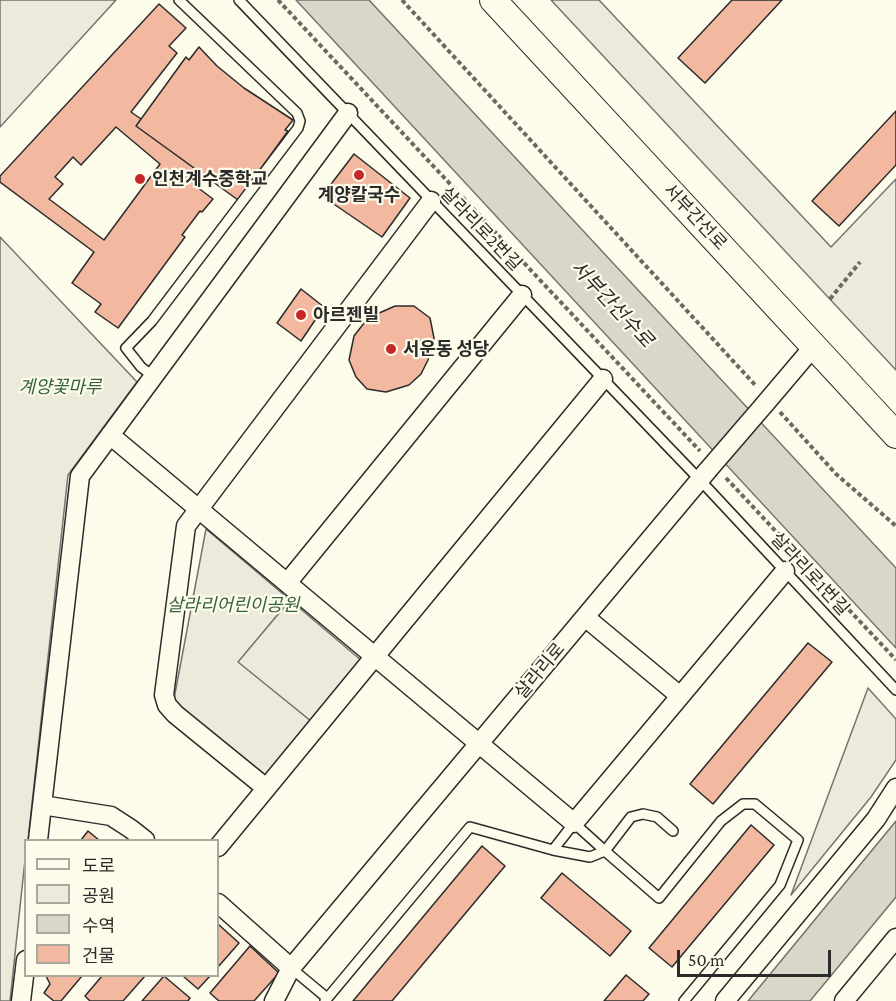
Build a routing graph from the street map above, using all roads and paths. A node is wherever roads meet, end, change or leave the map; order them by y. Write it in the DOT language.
graph roads {
  1 [pos="179,0"];
  2 [pos="239,0"];
  3 [pos="278,0"];
  4 [pos="402,0"];
  5 [pos="493,0"];
  6 [pos="348,113"];
  7 [pos="431,201"];
  8 [pos="860,262"];
  9 [pos="522,295"];
  10 [pos="830,299"];
  11 [pos="814,346"];
  12 [pos="154,377"];
  13 [pos="603,379"];
  14 [pos="766,403"];
  15 [pos="110,435"];
  16 [pos="896,435"];
  17 [pos="701,452"];
  18 [pos="711,476"];
  19 [pos="198,509"];
  20 [pos="896,526"];
  21 [pos="785,571"];
  22 [pos="287,583"];
  23 [pos="585,617"];
  24 [pos="375,656"];
  25 [pos="896,660"];
  26 [pos="896,690"];
  27 [pos="680,696"];
  28 [pos="479,744"];
  29 [pos="896,788"];
  30 [pos="266,789"];
  31 [pos="42,806"];
  32 [pos="574,823"];
  33 [pos="673,831"];
  34 [pos="38,839"];
  35 [pos="144,839"];
  36 [pos="219,846"];
  37 [pos="553,850"];
  38 [pos="605,851"];
  39 [pos="219,904"];
  40 [pos="896,938"];
  41 [pos="291,968"];
  42 [pos="24,976"];
  43 [pos="326,999"];
  44 [pos="21,1001"];
  45 [pos="274,1001"];
  46 [pos="684,1001"];
  47 [pos="725,1001"];
  48 [pos="844,1001"];
  1 -- 12 [label="lane"];
  2 -- 6 [label="lane, 살라리로2번길"];
  3 -- 17 [label="path"];
  4 -- 14 [label="path"];
  5 -- 11 [label="main road, 서부간선로"];
  6 -- 7 [label="lane, 살라리로2번길"];
  6 -- 12 [label="street"];
  7 -- 9 [label="lane, 살라리로2번길"];
  7 -- 19 [label="street"];
  8 -- 10 [label="path"];
  9 -- 13 [label="lane, 살라리로2번길"];
  9 -- 22 [label="street"];
  11 -- 14 [label="street, 살라리로"];
  11 -- 16 [label="main road, 서부간선로"];
  12 -- 15 [label="street"];
  13 -- 18 [label="lane, 살라리로2번길"];
  13 -- 24 [label="street"];
  14 -- 18 [label="street, 살라리로, bridge"];
  14 -- 20 [label="path"];
  15 -- 19 [label="street"];
  15 -- 31 [label="street"];
  18 -- 21 [label="lane, 살라리로1번길"];
  18 -- 23 [label="street, 살라리로"];
  18 -- 25 [label="path"];
  19 -- 22 [label="street"];
  19 -- 30 [label="street"];
  21 -- 26 [label="lane, 살라리로1번길"];
  21 -- 27 [label="street"];
  22 -- 24 [label="street"];
  23 -- 27 [label="street"];
  23 -- 28 [label="street, 살라리로"];
  24 -- 28 [label="street"];
  24 -- 30 [label="street"];
  27 -- 32 [label="street"];
  28 -- 32 [label="street"];
  28 -- 41 [label="street, 살라리로"];
  29 -- 47 [label="street"];
  30 -- 36 [label="street"];
  31 -- 34 [label="street"];
  31 -- 35 [label="street"];
  32 -- 37 [label="lane"];
  32 -- 38 [label="lane"];
  33 -- 38 [label="lane"];
  37 -- 38 [label="lane"];
  37 -- 43 [label="lane"];
  38 -- 46 [label="lane"];
  39 -- 41 [label="street"];
  40 -- 48 [label="street"];
  41 -- 43 [label="lane"];
  41 -- 45 [label="street, 살라리로"];
  42 -- 44 [label="street"];
}
